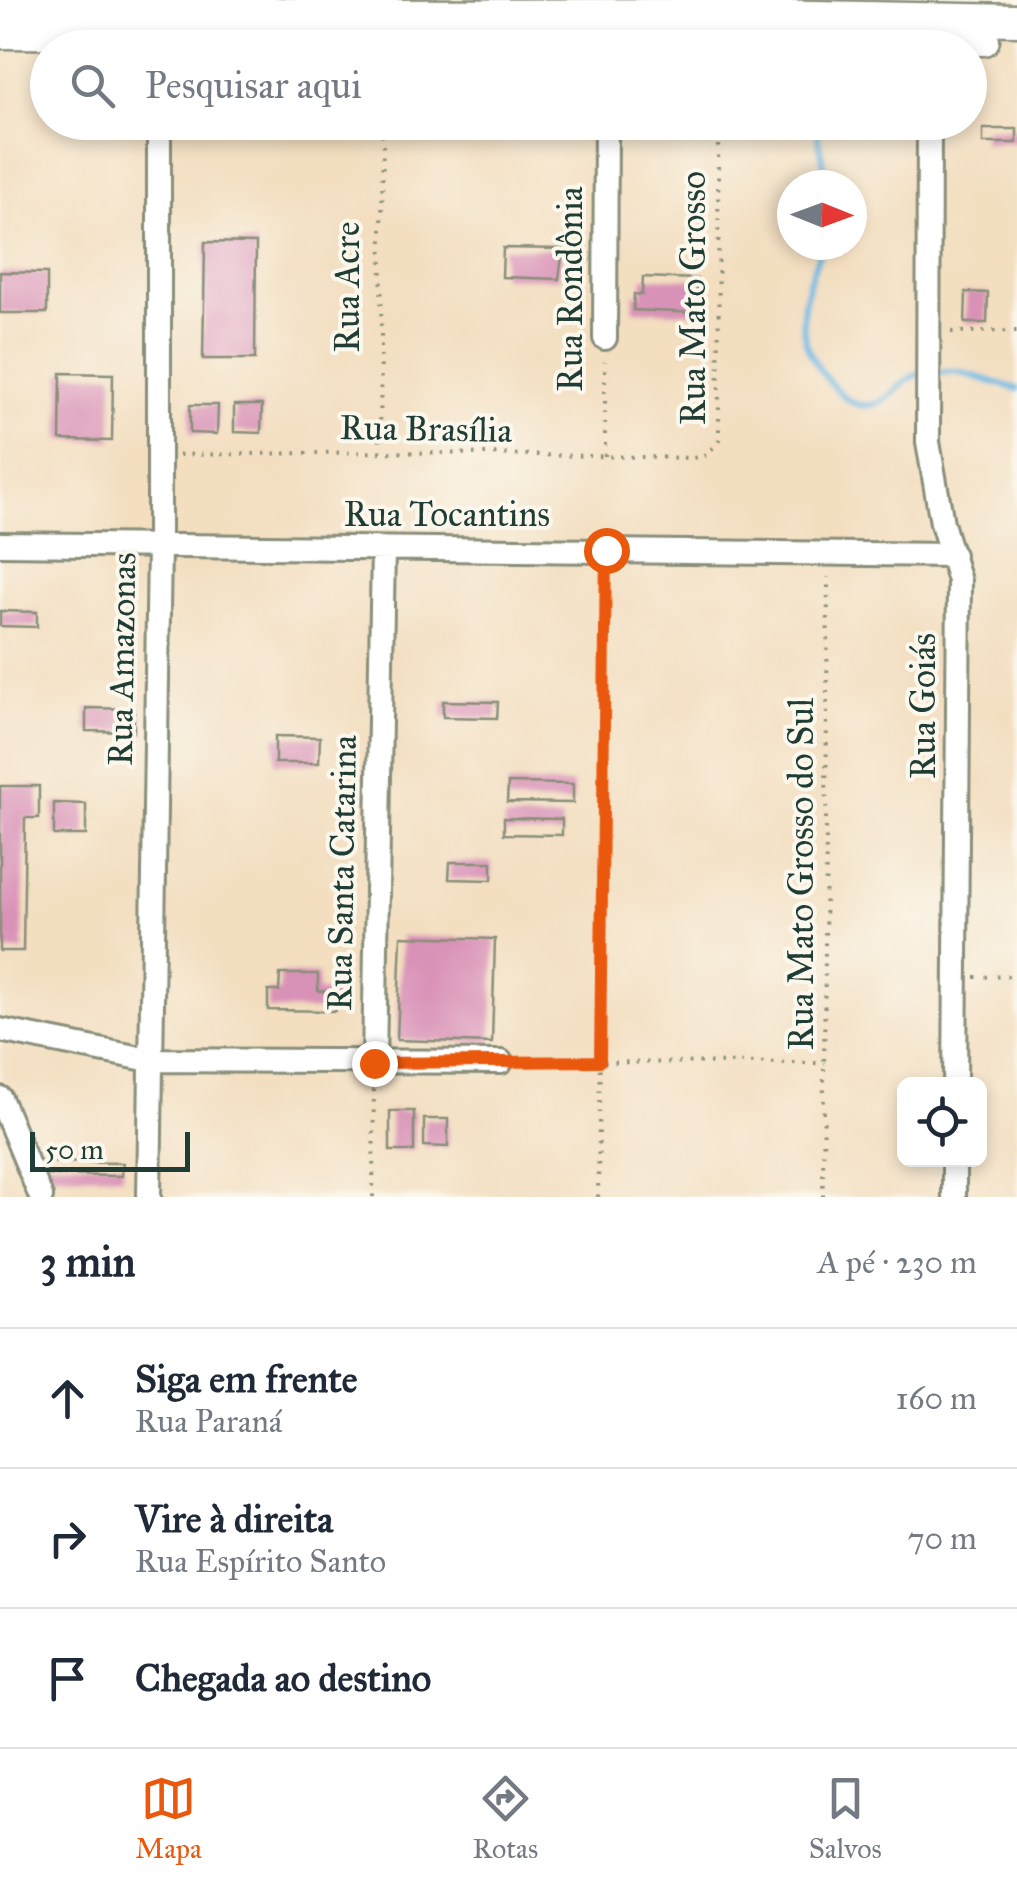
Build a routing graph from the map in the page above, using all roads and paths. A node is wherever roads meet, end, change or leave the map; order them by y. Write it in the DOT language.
graph roads {
  1 [pos="0,8"];
  2 [pos="383,17"];
  3 [pos="1017,20"];
  4 [pos="159,23"];
  5 [pos="606,26"];
  6 [pos="929,26"];
  7 [pos="48,30"];
  8 [pos="954,30"];
  9 [pos="30,31"];
  10 [pos="0,33"];
  11 [pos="987,35"];
  12 [pos="1017,40"];
  13 [pos="159,140"];
  14 [pos="383,140"];
  15 [pos="606,140"];
  16 [pos="718,140"];
  17 [pos="928,140"];
  18 [pos="1017,331"];
  19 [pos="927,332"];
  20 [pos="605,338"];
  21 [pos="380,452"];
  22 [pos="158,455"];
  23 [pos="605,456"];
  24 [pos="693,458"];
  25 [pos="0,544"];
  26 [pos="159,547"];
  27 [pos="382,550"];
  28 [pos="606,550"];
  29 [pos="828,552"];
  30 [pos="953,555"];
  31 [pos="1017,976"];
  32 [pos="956,977"];
  33 [pos="0,1030"];
  34 [pos="150,1060"];
  35 [pos="600,1061"];
  36 [pos="500,1062"];
  37 [pos="374,1063"];
  38 [pos="824,1063"];
  39 [pos="955,1077"];
  40 [pos="0,1098"];
  41 [pos="954,1167"];
  42 [pos="41,1197"];
  43 [pos="150,1197"];
  44 [pos="373,1197"];
  45 [pos="598,1197"];
  46 [pos="823,1197"];
  47 [pos="954,1197"];
  1 -- 4 [label="street"];
  2 -- 4 [label="street"];
  2 -- 5 [label="street"];
  3 -- 6 [label="street"];
  4 -- 7 [label="street"];
  5 -- 6 [label="street"];
  6 -- 8 [label="street"];
  9 -- 10 [label="street"];
  11 -- 12 [label="street"];
  13 -- 22 [label="street, Rua Amazonas"];
  14 -- 21 [label="path, Rua Acre"];
  15 -- 20 [label="street, Rua Rondônia"];
  16 -- 24 [label="path, Rua Mato Grosso"];
  17 -- 19 [label="street, Rua Goiás"];
  18 -- 19 [label="path"];
  19 -- 30 [label="street, Rua Goiás"];
  20 -- 23 [label="path, Rua Rondônia"];
  21 -- 22 [label="path, Rua Brasília"];
  21 -- 23 [label="path, Rua Brasília"];
  22 -- 26 [label="street, Rua Amazonas"];
  23 -- 24 [label="path, Rua Brasília"];
  25 -- 26 [label="street, Rua Tocantins"];
  26 -- 27 [label="street, Rua Tocantins"];
  26 -- 34 [label="street, Rua Amazonas"];
  27 -- 28 [label="street, Rua Tocantins"];
  27 -- 37 [label="street, Rua Santa Catarina"];
  28 -- 29 [label="street, Rua Tocantins"];
  28 -- 35 [label="path"];
  29 -- 30 [label="street, Rua Tocantins"];
  29 -- 38 [label="path, Rua Mato Grosso do Sul"];
  30 -- 32 [label="street, Rua Goiás"];
  31 -- 32 [label="path"];
  32 -- 39 [label="street, Rua Goiás"];
  33 -- 34 [label="street"];
  34 -- 37 [label="street"];
  34 -- 43 [label="street, Rua Amazonas"];
  35 -- 36 [label="path"];
  35 -- 38 [label="path"];
  35 -- 45 [label="path"];
  36 -- 37 [label="street"];
  37 -- 44 [label="path"];
  38 -- 46 [label="path, Rua Mato Grosso do Sul"];
  40 -- 42 [label="street"];
  41 -- 47 [label="street"];
}
